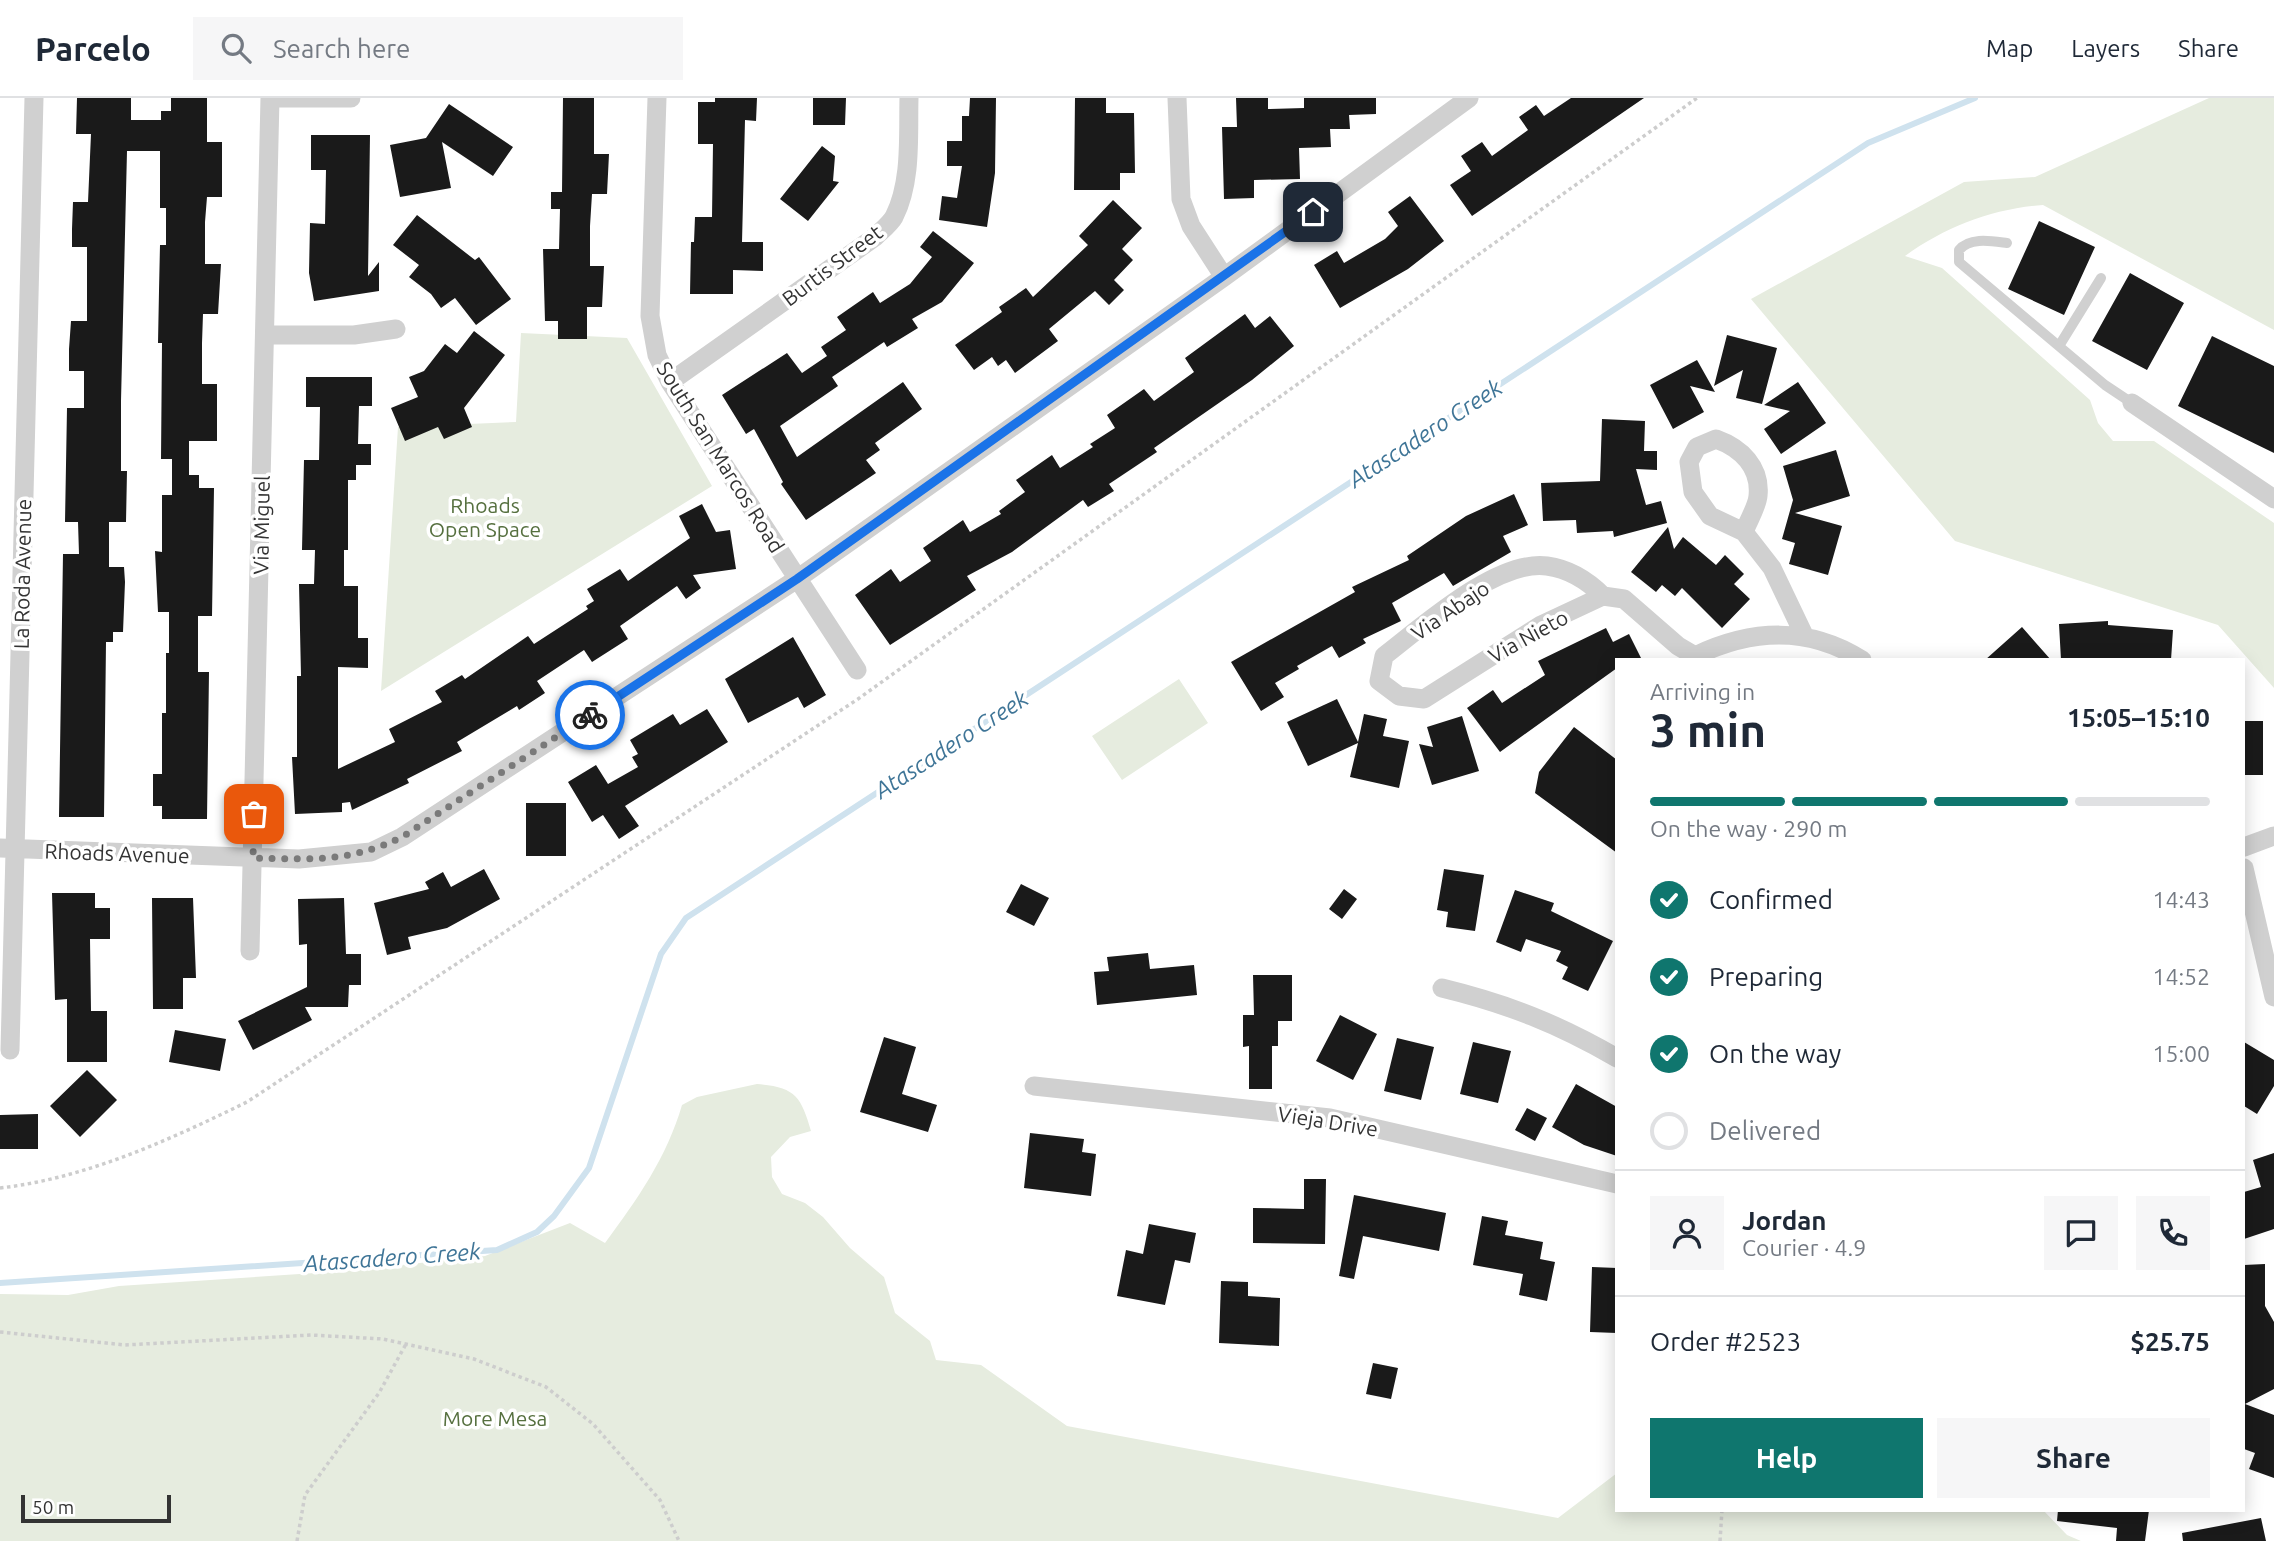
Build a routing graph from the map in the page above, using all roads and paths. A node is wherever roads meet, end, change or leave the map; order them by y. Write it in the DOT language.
graph roads {
  1 [pos="34,98"];
  2 [pos="270,98"];
  3 [pos="351,98"];
  4 [pos="657,98"];
  5 [pos="909,98"];
  6 [pos="1177,98"];
  7 [pos="1469,98"];
  8 [pos="2007,243"];
  9 [pos="1224,277"];
  10 [pos="2101,278"];
  11 [pos="396,329"];
  12 [pos="265,335"];
  13 [pos="2059,346"];
  14 [pos="670,382"];
  15 [pos="2132,403"];
  16 [pos="2274,499"];
  17 [pos="1744,531"];
  18 [pos="797,579"];
  19 [pos="1604,596"];
  20 [pos="1804,635"];
  21 [pos="1384,656"];
  22 [pos="1695,658"];
  23 [pos="1859,658"];
  24 [pos="858,670"];
  25 [pos="2274,836"];
  26 [pos="2245,847"];
  27 [pos="8,849"];
  28 [pos="253,858"];
  29 [pos="2245,872"];
  30 [pos="250,951"];
  31 [pos="1442,988"];
  32 [pos="2274,997"];
  33 [pos="10,1050"];
  34 [pos="1615,1057"];
  35 [pos="1034,1086"];
  36 [pos="1615,1184"];
  37 [pos="0,1332"];
  38 [pos="407,1344"];
  39 [pos="1722,1512"];
  40 [pos="297,1541"];
  41 [pos="680,1541"];
  42 [pos="1720,1541"];
  1 -- 27 [label="street, La Roda Avenue"];
  2 -- 3 [label="street"];
  2 -- 12 [label="street, Via Miguel"];
  4 -- 14 [label="street, South San Marcos Road"];
  5 -- 14 [label="street, Burtis Street"];
  6 -- 9 [label="street"];
  7 -- 9 [label="street, Rhoads Avenue"];
  8 -- 13 [label="lane"];
  9 -- 18 [label="street, Rhoads Avenue"];
  10 -- 13 [label="lane"];
  11 -- 12 [label="street"];
  12 -- 28 [label="street, Via Miguel"];
  13 -- 15 [label="lane"];
  14 -- 18 [label="street, South San Marcos Road"];
  15 -- 16 [label="street"];
  17 -- 17 [label="street"];
  17 -- 20 [label="street"];
  18 -- 24 [label="street, South San Marcos Road"];
  18 -- 28 [label="street, Rhoads Avenue"];
  19 -- 21 [label="street, Via Abajo"];
  19 -- 21 [label="street, Via Nieto"];
  19 -- 22 [label="street"];
  20 -- 22 [label="street"];
  20 -- 23 [label="street"];
  25 -- 26 [label="street"];
  27 -- 28 [label="street, Rhoads Avenue"];
  27 -- 33 [label="street, La Roda Avenue"];
  28 -- 30 [label="street, Via Miguel"];
  29 -- 32 [label="street"];
  31 -- 34 [label="street"];
  35 -- 36 [label="street, Vieja Drive"];
  37 -- 38 [label="path"];
  38 -- 40 [label="path"];
  38 -- 41 [label="path"];
  39 -- 42 [label="path"];
}
